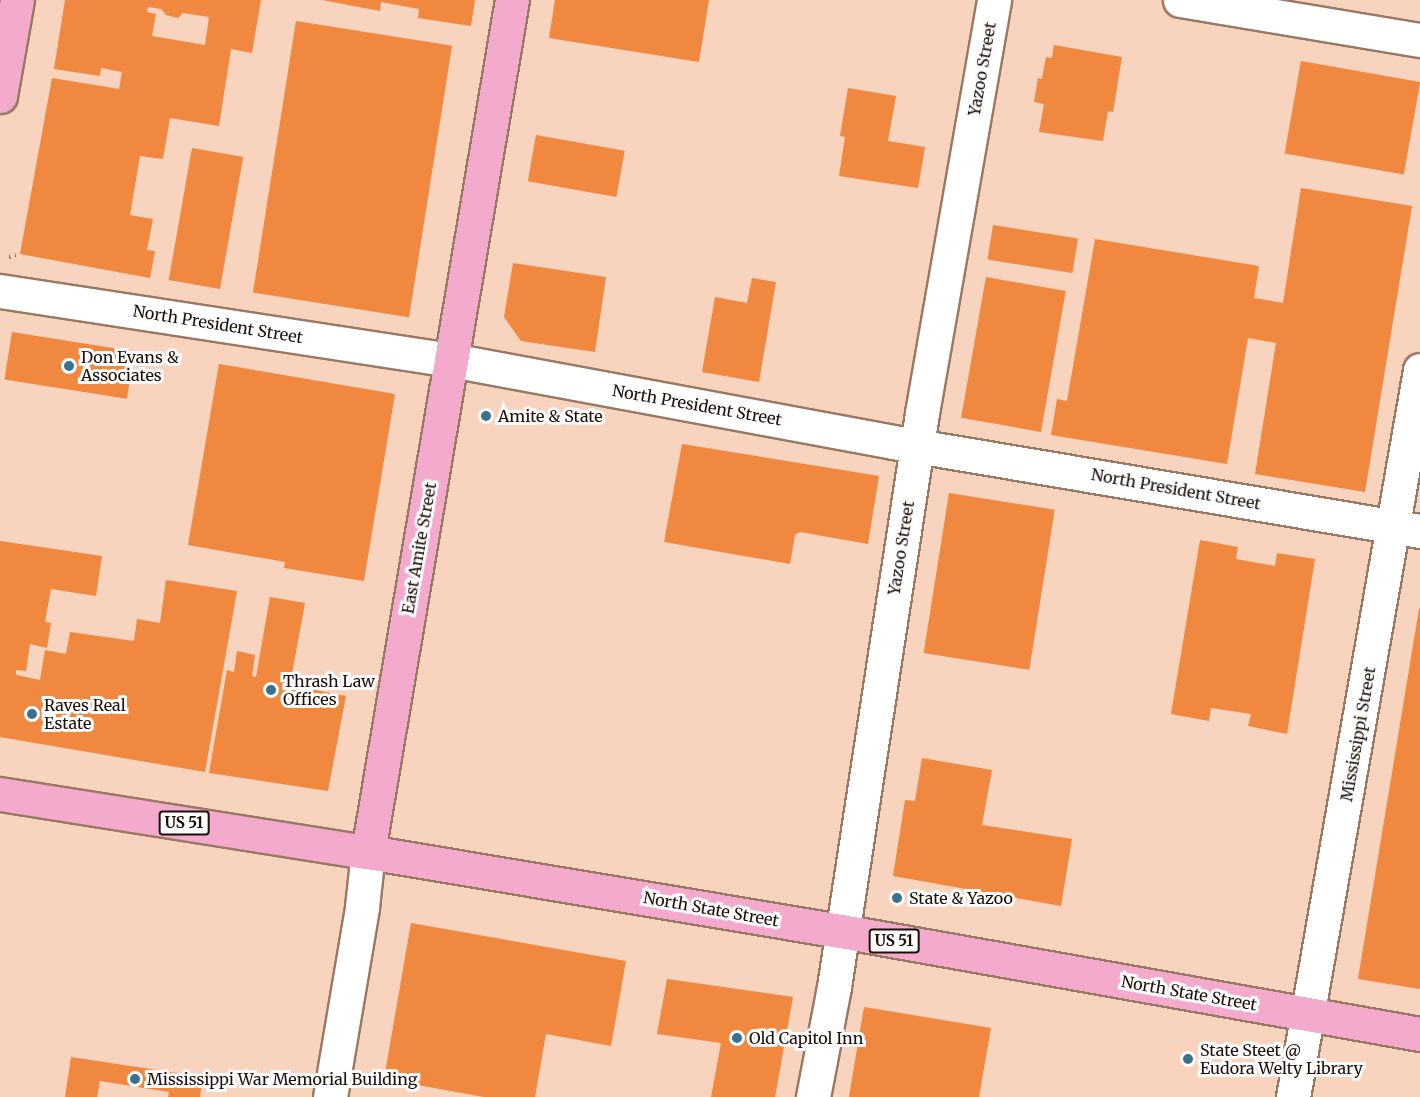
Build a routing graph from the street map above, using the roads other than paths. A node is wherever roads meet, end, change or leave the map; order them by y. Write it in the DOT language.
graph roads {
  1 [pos="17,0"];
  2 [pos="512,0"];
  3 [pos="994,0"];
  4 [pos="1180,0"];
  5 [pos="1420,40"];
  6 [pos="0,96"];
  7 [pos="0,291"];
  8 [pos="451,360"];
  9 [pos="1420,370"];
  10 [pos="917,445"];
  11 [pos="1407,529"];
  12 [pos="0,794"];
  13 [pos="368,852"];
  14 [pos="841,931"];
  15 [pos="1308,1014"];
  16 [pos="1420,1034"];
  17 [pos="330,1097"];
  18 [pos="813,1097"];
  19 [pos="1293,1097"];
  1 -- 6 [label="main road"];
  2 -- 8 [label="main road, East Amite Street"];
  3 -- 10 [label="street, Yazoo Street"];
  4 -- 5 [label="street"];
  7 -- 8 [label="street, North President Street"];
  8 -- 10 [label="street, North President Street"];
  8 -- 13 [label="main road, East Amite Street"];
  9 -- 11 [label="street, Mississippi Street"];
  10 -- 11 [label="street, North President Street"];
  10 -- 14 [label="street, Yazoo Street"];
  11 -- 15 [label="street, Mississippi Street"];
  12 -- 13 [label="main road, North State Street / US 51"];
  13 -- 14 [label="main road, North State Street / US 51"];
  13 -- 17 [label="street, East Amite Street"];
  14 -- 15 [label="main road, North State Street / US 51"];
  14 -- 18 [label="street, Yazoo Street"];
  15 -- 16 [label="main road, North State Street / US 51"];
  15 -- 19 [label="street, Mississippi Street"];
}
